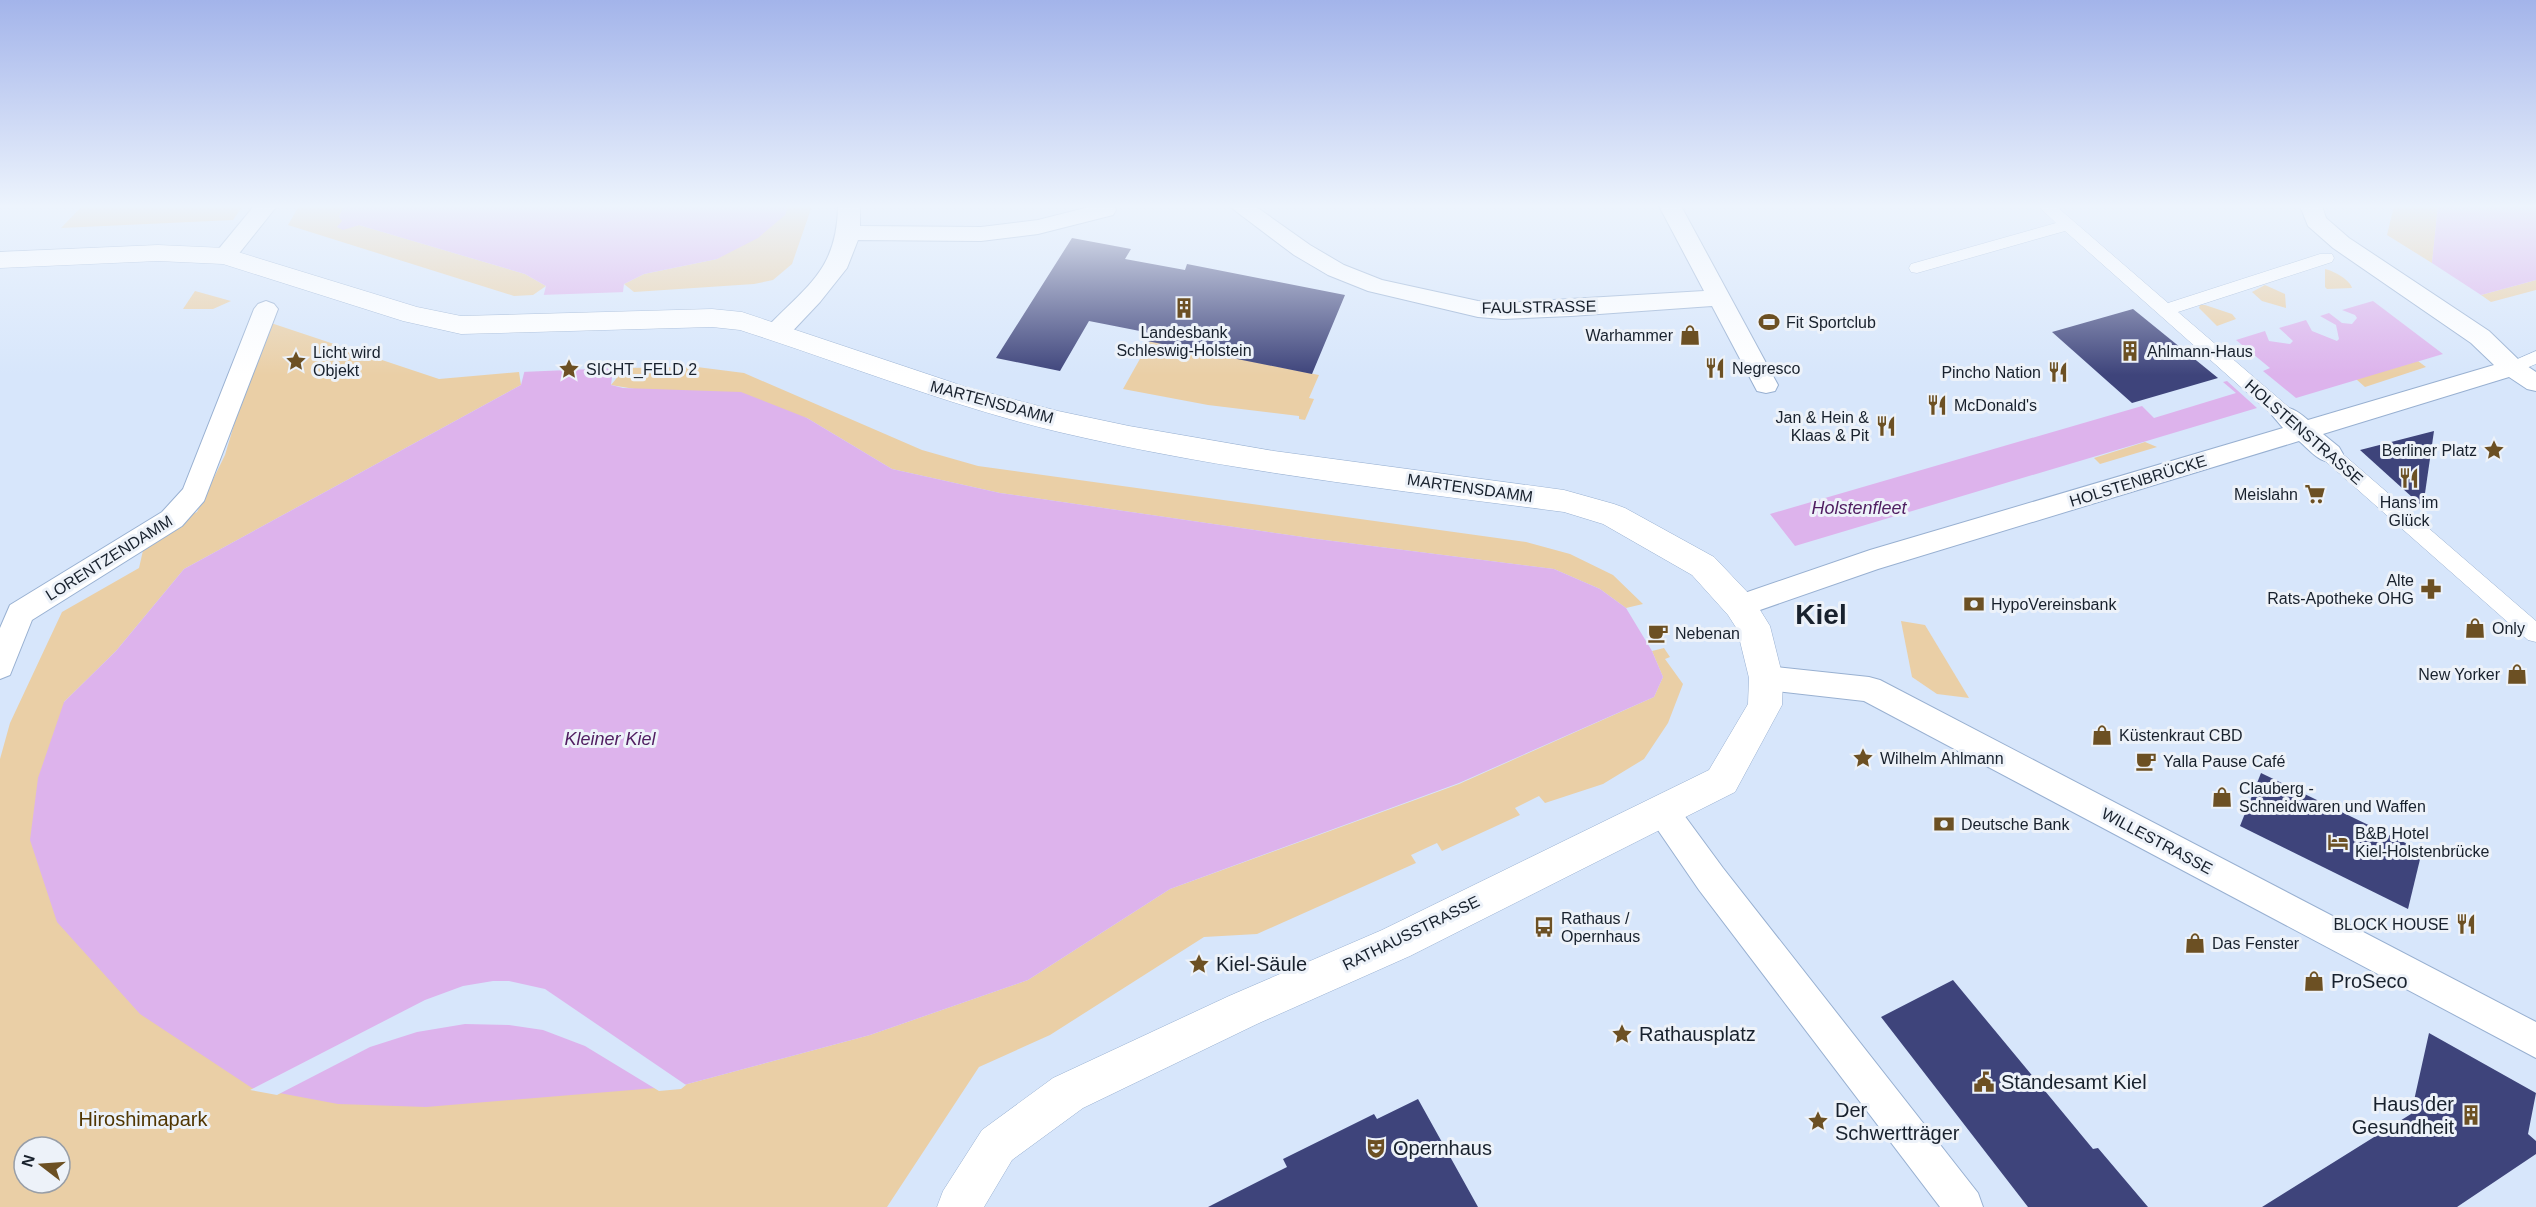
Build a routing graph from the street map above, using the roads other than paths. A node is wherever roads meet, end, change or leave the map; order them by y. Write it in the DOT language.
graph roads {
  1 [pos="246,262"];
  2 [pos="838,262"];
  3 [pos="1323,262"];
  4 [pos="1699,262"];
  5 [pos="1937,262"];
  6 [pos="2110,262"];
  7 [pos="2313,262"];
  8 [pos="2369,262"];
  9 [pos="1917,268"];
  10 [pos="1718,298"];
  11 [pos="266,309"];
  12 [pos="2164,310"];
  13 [pos="777,332"];
  14 [pos="2536,357"];
  15 [pos="2512,368"];
  16 [pos="2536,383"];
  17 [pos="1766,385"];
  18 [pos="2294,423"];
  19 [pos="2330,454"];
  20 [pos="1740,606"];
  21 [pos="10,610"];
  22 [pos="2536,634"];
  23 [pos="0,667"];
  24 [pos="1766,678"];
  25 [pos="1662,810"];
  26 [pos="2536,1041"];
  27 [pos="959,1207"];
  28 [pos="1964,1207"];
  1 -- 13 [label="street, MARTENSDAMM"];
  2 -- 13 [label="street"];
  3 -- 10 [label="street, FAULSTRASSE"];
  4 -- 10 [label="street"];
  5 -- 9 [label="street"];
  6 -- 12 [label="street, HOLSTENSTRASSE"];
  7 -- 12 [label="street"];
  8 -- 15 [label="street"];
  10 -- 17 [label="street"];
  11 -- 21 [label="street, LORENTZENDAMM"];
  12 -- 18 [label="street, HOLSTENSTRASSE"];
  13 -- 20 [label="street, MARTENSDAMM"];
  14 -- 15 [label="street, HOLSTENBRÜCKE"];
  15 -- 16 [label="street"];
  15 -- 18 [label="street, HOLSTENBRÜCKE"];
  18 -- 19 [label="street, HOLSTENSTRASSE"];
  18 -- 20 [label="street, HOLSTENBRÜCKE"];
  19 -- 22 [label="street, HOLSTENSTRASSE"];
  20 -- 24 [label="street, RATHAUSSTRASSE"];
  21 -- 23 [label="street, LORENTZENDAMM"];
  24 -- 25 [label="street, RATHAUSSTRASSE"];
  24 -- 26 [label="street, WILLESTRASSE"];
  25 -- 27 [label="street, RATHAUSSTRASSE"];
  25 -- 28 [label="street"];
}
